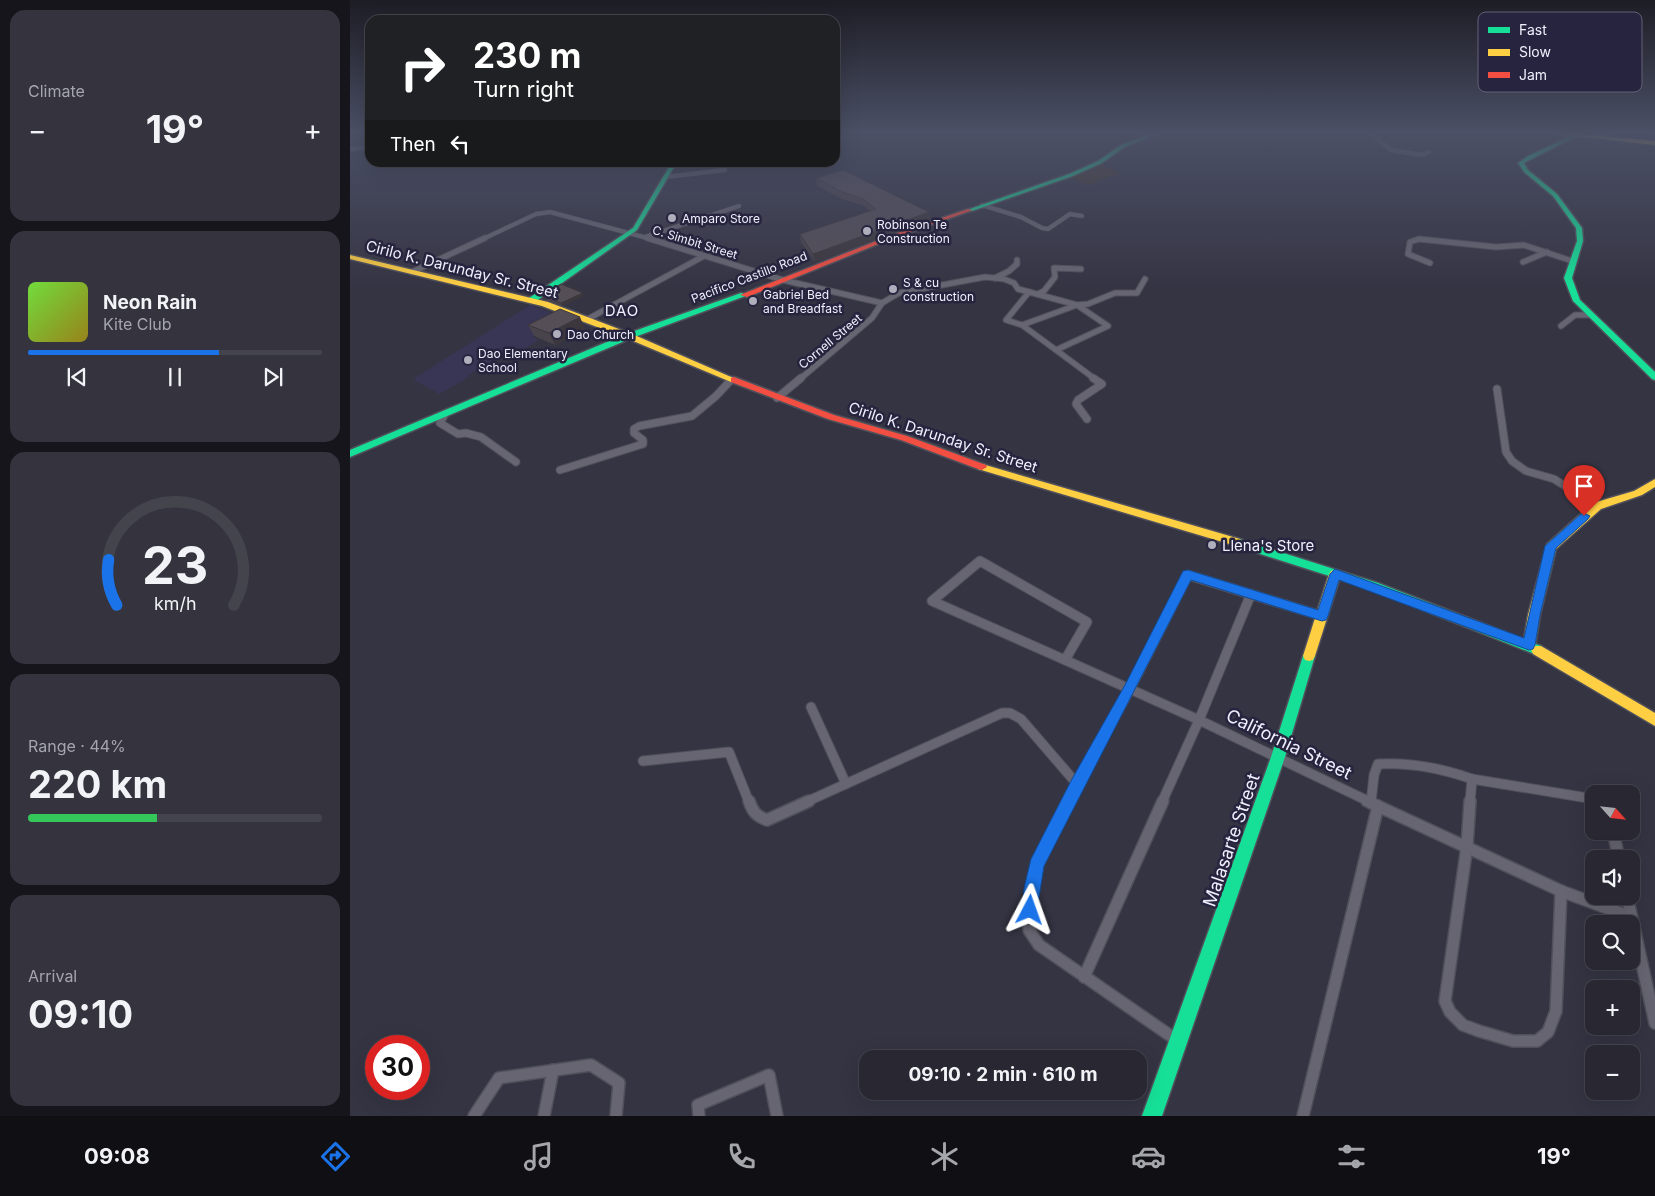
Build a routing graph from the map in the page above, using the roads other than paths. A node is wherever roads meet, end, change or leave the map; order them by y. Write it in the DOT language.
graph roads {
  1 [pos="662,184"];
  2 [pos="1043,184"];
  3 [pos="1542,184"];
  4 [pos="982,205"];
  5 [pos="739,206"];
  6 [pos="1082,216"];
  7 [pos="630,232"];
  8 [pos="645,237"];
  9 [pos="1547,252"];
  10 [pos="704,256"];
  11 [pos="350,257"];
  12 [pos="1017,260"];
  13 [pos="1572,261"];
  14 [pos="1523,262"];
  15 [pos="1430,263"];
  16 [pos="1081,269"];
  17 [pos="412,272"];
  18 [pos="995,278"];
  19 [pos="1145,279"];
  20 [pos="783,280"];
  21 [pos="1029,292"];
  22 [pos="1038,294"];
  23 [pos="532,300"];
  24 [pos="882,303"];
  25 [pos="1077,305"];
  26 [pos="1590,314"];
  27 [pos="586,320"];
  28 [pos="1022,325"];
  29 [pos="1561,326"];
  30 [pos="629,336"];
  31 [pos="1055,351"];
  32 [pos="1655,377"];
  33 [pos="731,380"];
  34 [pos="1496,389"];
  35 [pos="777,398"];
  36 [pos="445,414"];
  37 [pos="1087,419"];
  38 [pos="350,454"];
  39 [pos="516,462"];
  40 [pos="560,470"];
  41 [pos="1655,482"];
  42 [pos="1597,506"];
  43 [pos="1335,574"];
  44 [pos="1251,594"];
  45 [pos="1322,616"];
  46 [pos="1529,645"];
  47 [pos="1064,661"];
  48 [pos="1130,689"];
  49 [pos="811,706"];
  50 [pos="1199,720"];
  51 [pos="1655,720"];
  52 [pos="1278,758"];
  53 [pos="642,761"];
  54 [pos="1472,779"];
  55 [pos="846,784"];
  56 [pos="1077,784"];
  57 [pos="1585,798"];
  58 [pos="1374,805"];
  59 [pos="1467,846"];
  60 [pos="1561,891"];
  61 [pos="1627,915"];
  62 [pos="1640,954"];
  63 [pos="1084,977"];
  64 [pos="1655,1023"];
  65 [pos="1179,1041"];
  66 [pos="553,1070"];
  67 [pos="474,1116"];
  68 [pos="544,1116"];
  69 [pos="616,1116"];
  70 [pos="699,1116"];
  71 [pos="777,1116"];
  72 [pos="1152,1116"];
  73 [pos="1303,1116"];
  1 -- 7 [label="main road"];
  2 -- 4 [label="main road, Pacifico Castillo Road"];
  3 -- 13 [label="main road"];
  4 -- 6 [label="street"];
  4 -- 20 [label="main road, Pacifico Castillo Road"];
  5 -- 8 [label="street"];
  7 -- 8 [label="street, C. Simbit Street"];
  7 -- 17 [label="street, C. Simbit Street"];
  7 -- 23 [label="main road"];
  8 -- 10 [label="street, C. Simbit Street"];
  9 -- 13 [label="street"];
  9 -- 14 [label="street"];
  9 -- 15 [label="street"];
  10 -- 20 [label="street, C. Simbit Street"];
  10 -- 27 [label="street"];
  11 -- 17 [label="main road, Cirilo K. Darunday Sr. Street"];
  12 -- 18 [label="street"];
  13 -- 26 [label="main road"];
  16 -- 22 [label="street"];
  17 -- 23 [label="main road, Cirilo K. Darunday Sr. Street"];
  18 -- 21 [label="street"];
  18 -- 24 [label="street"];
  19 -- 25 [label="street"];
  20 -- 24 [label="street, Cornell Street"];
  20 -- 30 [label="main road, Pacifico Castillo Road"];
  21 -- 22 [label="street"];
  21 -- 28 [label="street"];
  22 -- 25 [label="street"];
  23 -- 27 [label="main road, Cirilo K. Darunday Sr. Street"];
  24 -- 35 [label="street, Cornell Street"];
  25 -- 28 [label="street"];
  25 -- 31 [label="street"];
  26 -- 29 [label="street"];
  26 -- 32 [label="main road"];
  27 -- 30 [label="main road, Cirilo K. Darunday Sr. Street"];
  28 -- 31 [label="street"];
  30 -- 33 [label="main road, Cirilo K. Darunday Sr. Street"];
  30 -- 36 [label="main road, Pacifico Castillo Road"];
  31 -- 37 [label="street"];
  33 -- 35 [label="main road, Cirilo K. Darunday Sr. Street"];
  33 -- 40 [label="street"];
  34 -- 42 [label="street"];
  35 -- 43 [label="main road, Cirilo K. Darunday Sr. Street"];
  36 -- 38 [label="main road, Pacifico Castillo Road"];
  36 -- 39 [label="street"];
  41 -- 42 [label="main road"];
  42 -- 46 [label="main road"];
  43 -- 45 [label="main road, Malasarte Street"];
  43 -- 46 [label="main road, Cirilo K. Darunday Sr. Street"];
  44 -- 45 [label="street"];
  44 -- 48 [label="street"];
  44 -- 50 [label="street"];
  45 -- 52 [label="main road, Malasarte Street"];
  46 -- 51 [label="main road, Cirilo K. Darunday Sr. Street"];
  47 -- 47 [label="street, California Street"];
  47 -- 48 [label="street, California Street"];
  48 -- 50 [label="street, California Street"];
  48 -- 56 [label="street"];
  49 -- 55 [label="street"];
  50 -- 52 [label="street, California Street"];
  50 -- 63 [label="street"];
  52 -- 58 [label="street, California Street"];
  52 -- 65 [label="main road, Malasarte Street"];
  53 -- 55 [label="street"];
  54 -- 57 [label="street"];
  54 -- 58 [label="street"];
  54 -- 59 [label="street"];
  55 -- 56 [label="street"];
  56 -- 63 [label="street"];
  58 -- 59 [label="street, California Street"];
  58 -- 73 [label="street"];
  59 -- 60 [label="street, California Street"];
  59 -- 60 [label="street"];
  60 -- 61 [label="street, California Street"];
  62 -- 64 [label="street"];
  63 -- 65 [label="street"];
  65 -- 72 [label="main road, Malasarte Street"];
  66 -- 67 [label="street"];
  66 -- 68 [label="street"];
  66 -- 69 [label="street"];
  70 -- 71 [label="street"];
}
